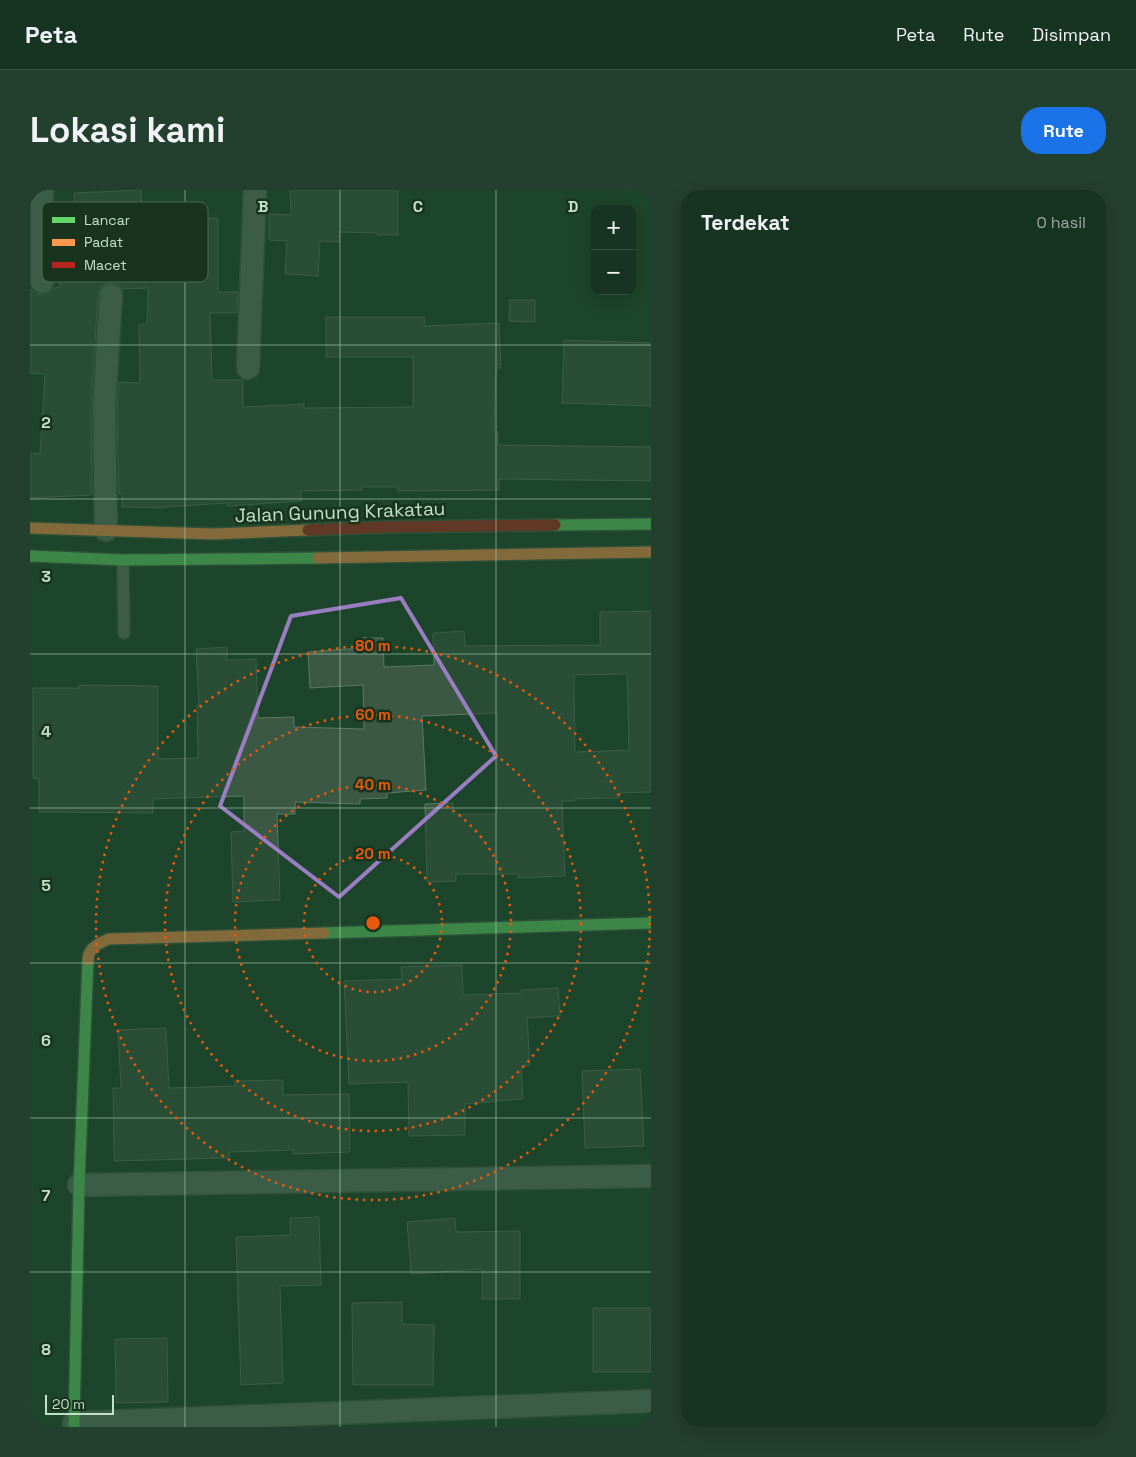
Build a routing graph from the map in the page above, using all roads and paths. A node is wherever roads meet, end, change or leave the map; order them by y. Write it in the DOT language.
graph roads {
  1 [pos="42,190"];
  2 [pos="255,190"];
  3 [pos="42,282"];
  4 [pos="111,294"];
  5 [pos="248,368"];
  6 [pos="651,524"];
  7 [pos="30,528"];
  8 [pos="106,530"];
  9 [pos="651,552"];
  10 [pos="30,556"];
  11 [pos="123,560"];
  12 [pos="124,633"];
  13 [pos="651,923"];
  14 [pos="651,1176"];
  15 [pos="78,1185"];
  16 [pos="651,1401"];
  17 [pos="74,1425"];
  1 -- 3 [label="street"];
  2 -- 5 [label="street"];
  4 -- 8 [label="street"];
  6 -- 8 [label="main road, Jalan Gunung Krakatau"];
  7 -- 8 [label="main road, Jalan Gunung Krakatau"];
  9 -- 11 [label="main road"];
  10 -- 11 [label="main road"];
  11 -- 12 [label="lane"];
  13 -- 15 [label="main road"];
  14 -- 15 [label="street"];
  15 -- 17 [label="main road"];
  16 -- 17 [label="street"];
}
